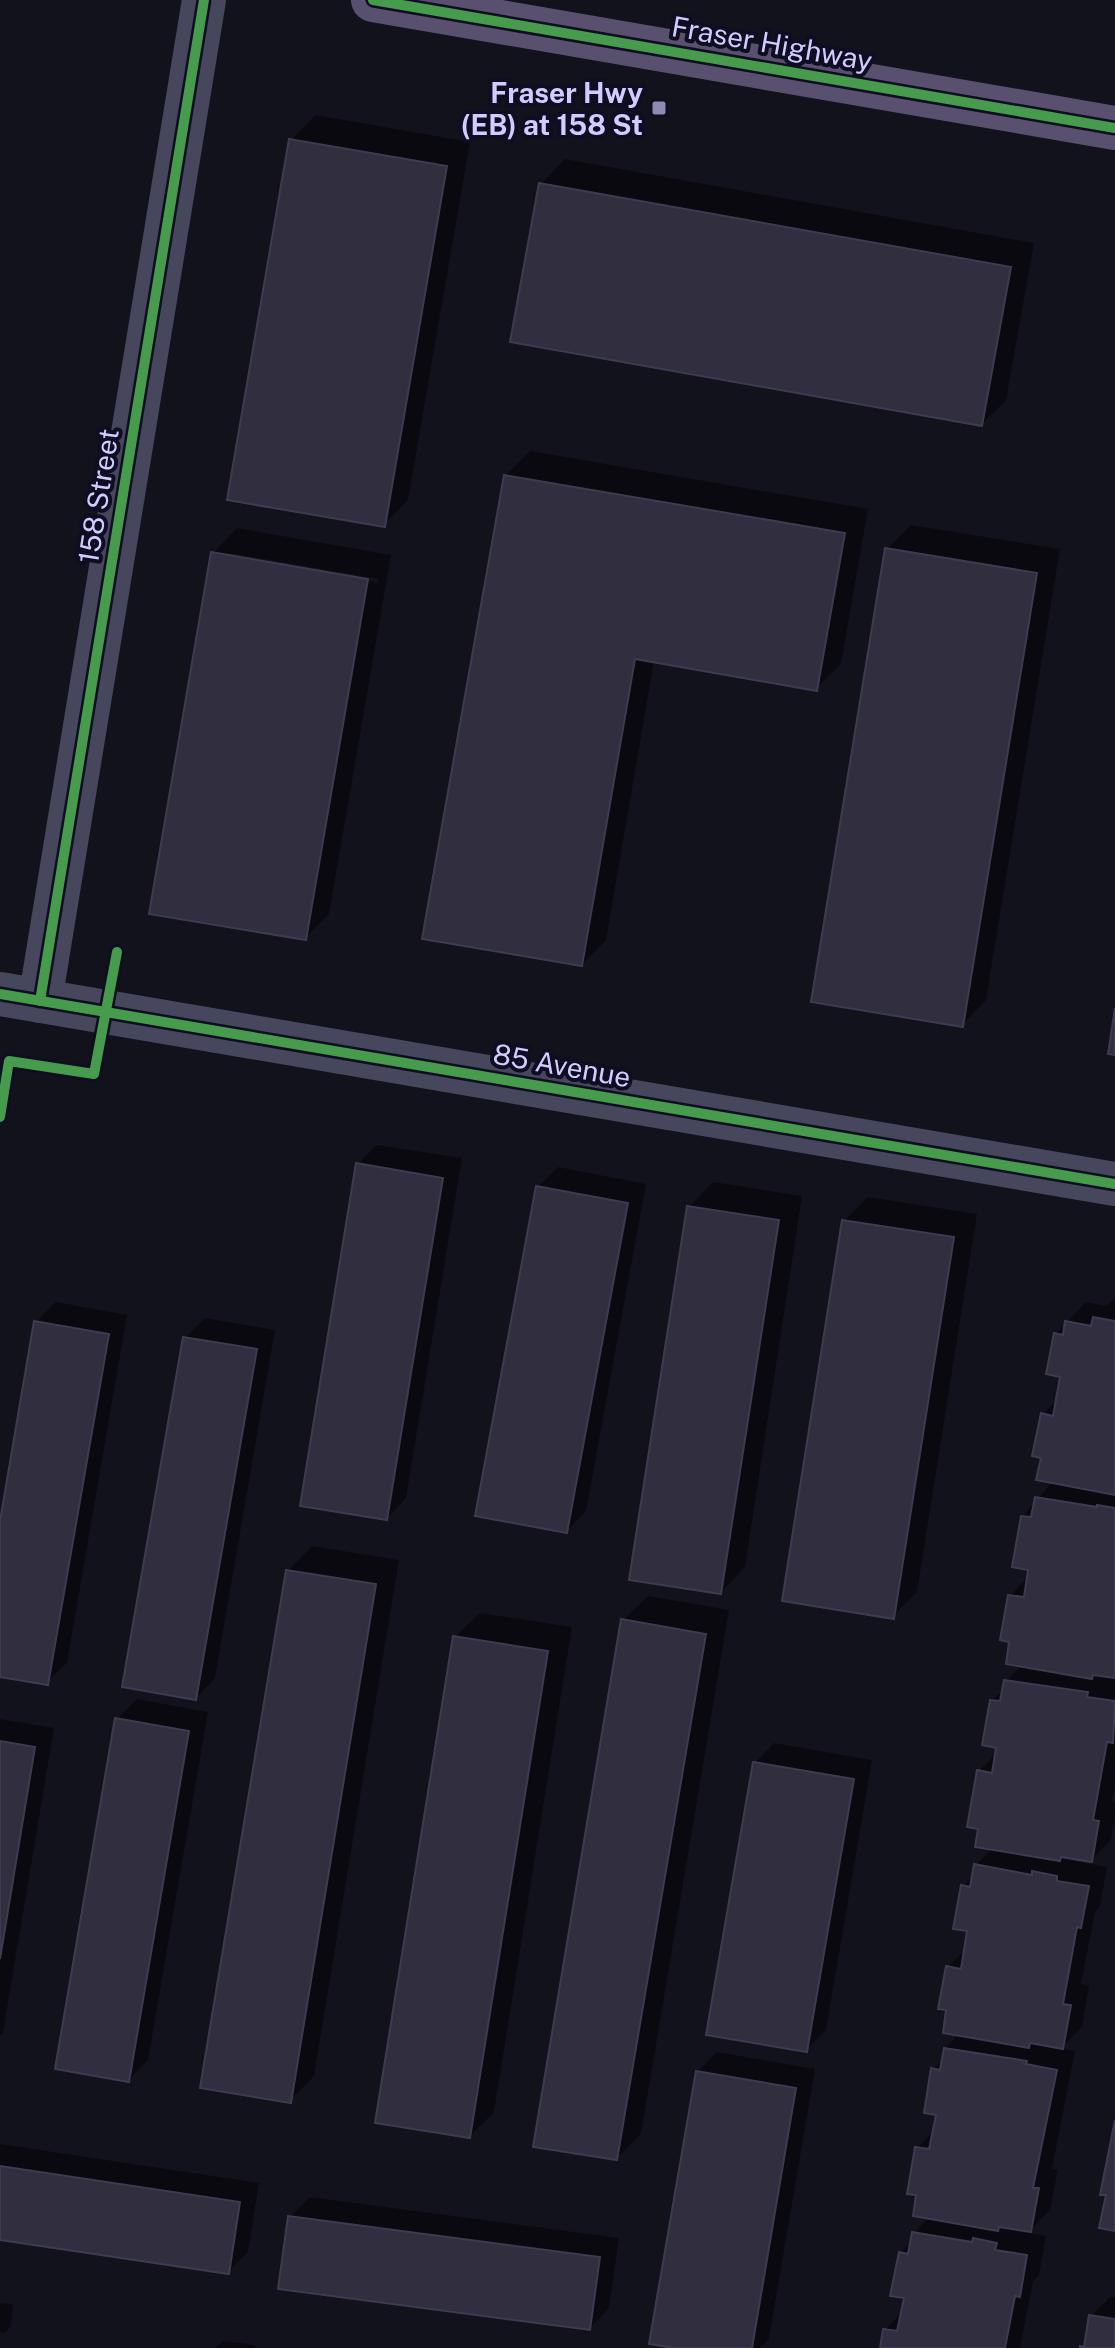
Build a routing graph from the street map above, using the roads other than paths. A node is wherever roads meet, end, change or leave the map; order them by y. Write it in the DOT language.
graph roads {
  1 [pos="204,0"];
  2 [pos="373,0"];
  3 [pos="1115,128"];
  4 [pos="20,997"];
  5 [pos="1115,1184"];
  1 -- 4 [label="street, 158 Street"];
  2 -- 3 [label="main road, Fraser Highway"];
  4 -- 5 [label="street, 85 Avenue"];
}
